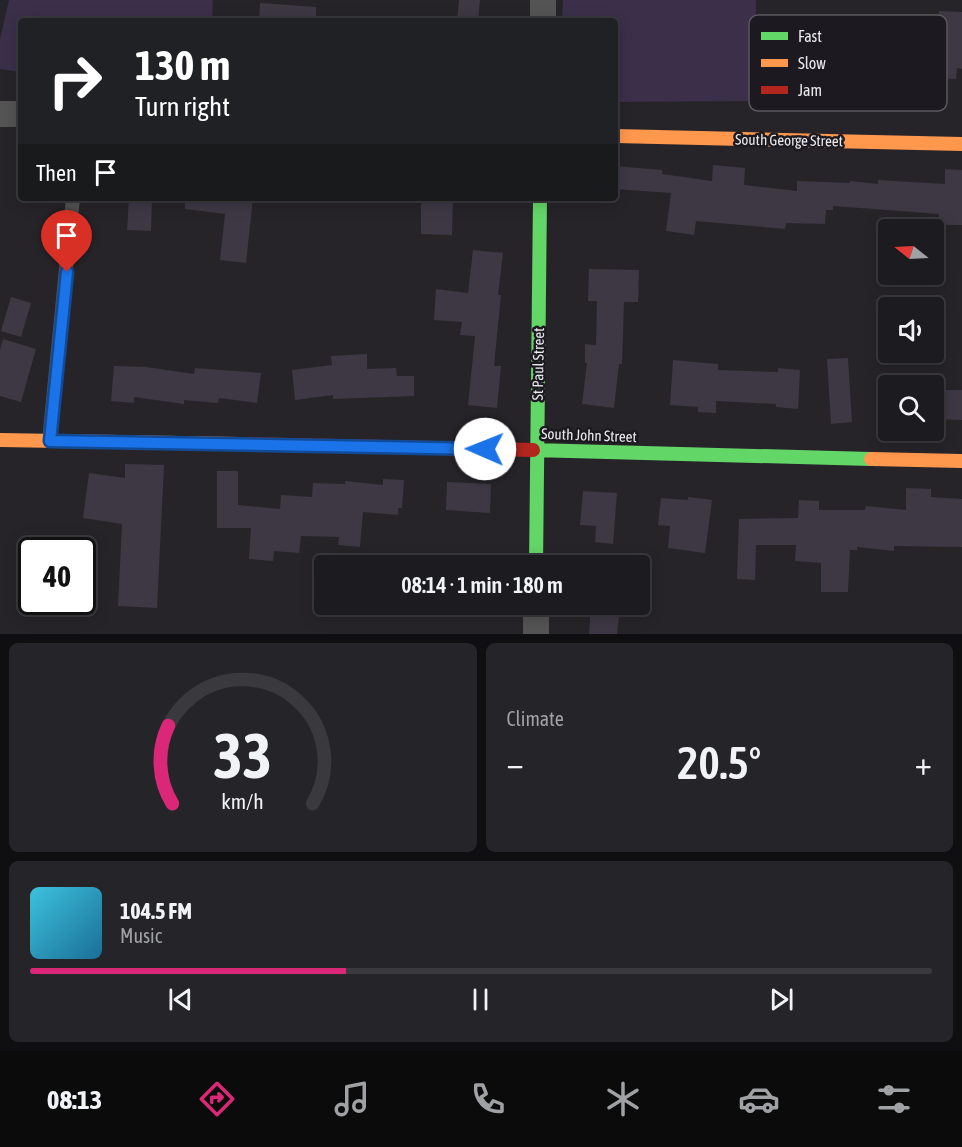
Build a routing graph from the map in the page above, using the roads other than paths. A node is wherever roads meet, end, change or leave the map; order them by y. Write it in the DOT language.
graph roads {
  1 [pos="543,0"];
  2 [pos="543,18"];
  3 [pos="0,114"];
  4 [pos="18,114"];
  5 [pos="618,136"];
  6 [pos="962,144"];
  7 [pos="73,201"];
  8 [pos="540,201"];
  9 [pos="0,440"];
  10 [pos="50,441"];
  11 [pos="537,450"];
  12 [pos="962,461"];
  13 [pos="536,555"];
  14 [pos="536,615"];
  15 [pos="536,634"];
  1 -- 2 [label="street"];
  3 -- 4 [label="street"];
  5 -- 6 [label="street, South George Street"];
  7 -- 10 [label="lane"];
  8 -- 11 [label="street, St Paul Street"];
  9 -- 10 [label="street, South John Street"];
  10 -- 11 [label="street, South John Street"];
  11 -- 12 [label="street, South John Street"];
  11 -- 13 [label="street, St Paul Street"];
  14 -- 15 [label="street"];
}
